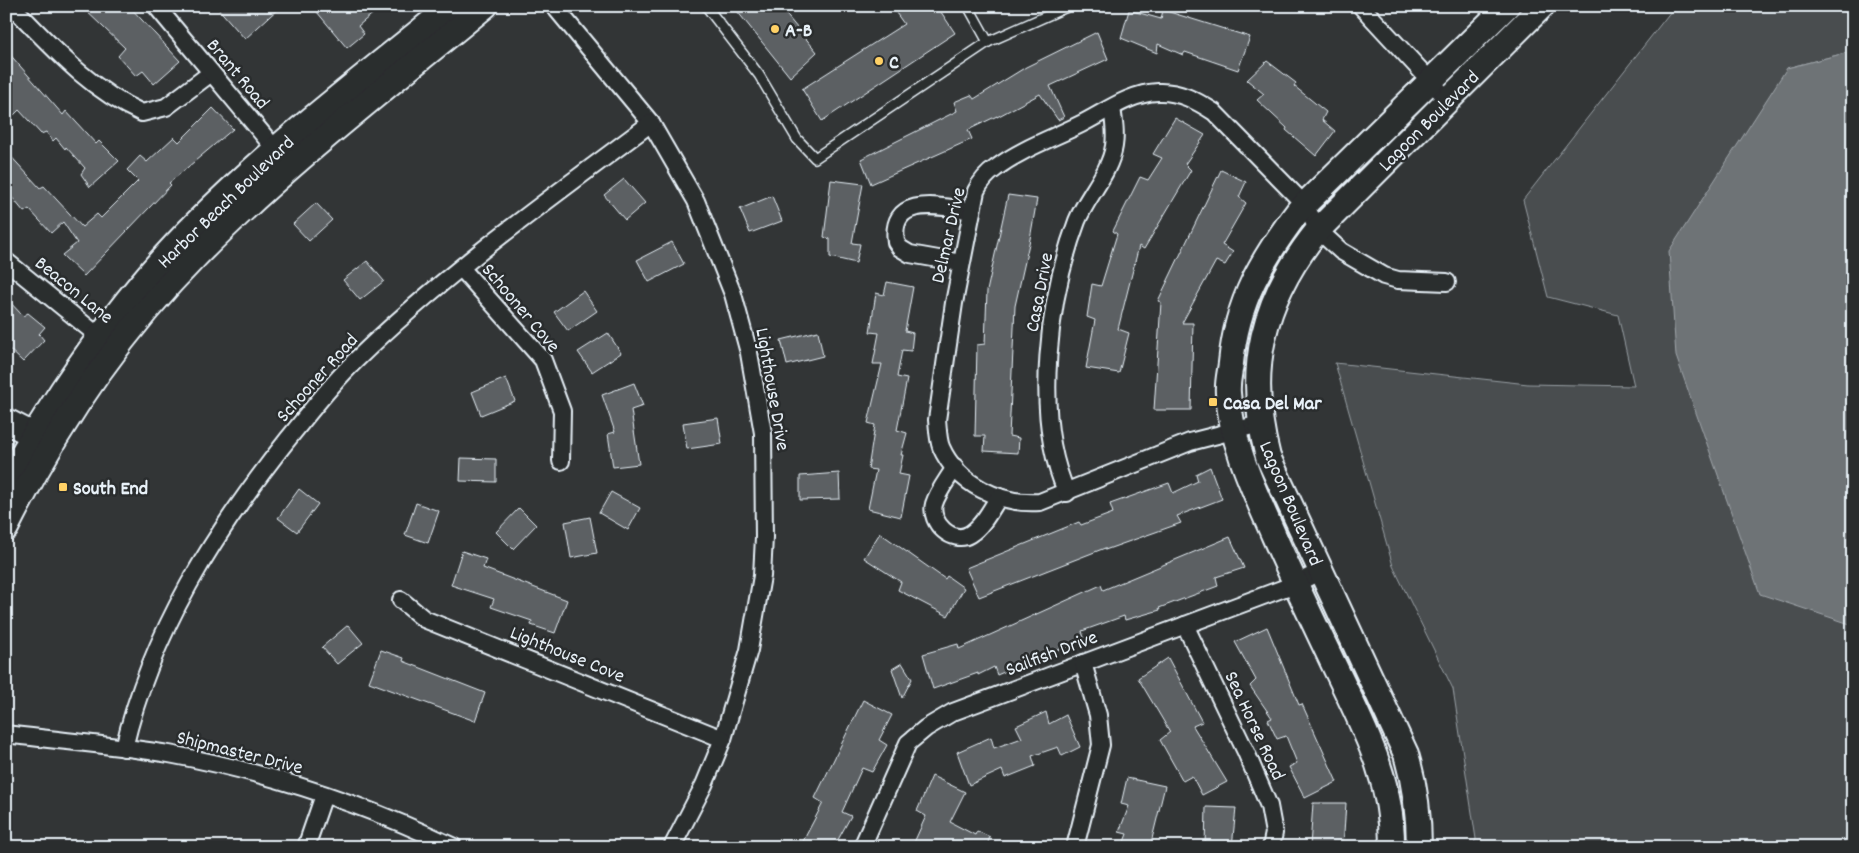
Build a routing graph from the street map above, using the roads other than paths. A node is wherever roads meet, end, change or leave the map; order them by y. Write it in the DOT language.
graph roads {
  1 [pos="12,6"];
  2 [pos="156,6"];
  3 [pos="452,6"];
  4 [pos="485,6"];
  5 [pos="554,6"];
  6 [pos="706,6"];
  7 [pos="968,6"];
  8 [pos="1069,6"];
  9 [pos="1361,6"];
  10 [pos="1507,6"];
  11 [pos="1542,6"];
  12 [pos="988,42"];
  13 [pos="211,72"];
  14 [pos="1430,82"];
  15 [pos="1448,100"];
  16 [pos="1112,108"];
  17 [pos="651,123"];
  18 [pos="275,149"];
  19 [pos="290,168"];
  20 [pos="1305,204"];
  21 [pos="972,211"];
  22 [pos="1318,230"];
  23 [pos="6,261"];
  24 [pos="961,263"];
  25 [pos="462,269"];
  26 [pos="1447,282"];
  27 [pos="108,343"];
  28 [pos="6,421"];
  29 [pos="1260,424"];
  30 [pos="1234,431"];
  31 [pos="42,439"];
  32 [pos="20,459"];
  33 [pos="561,461"];
  34 [pos="955,467"];
  35 [pos="6,483"];
  36 [pos="1067,493"];
  37 [pos="999,497"];
  38 [pos="6,528"];
  39 [pos="1321,571"];
  40 [pos="1296,584"];
  41 [pos="401,600"];
  42 [pos="1185,625"];
  43 [pos="1083,663"];
  44 [pos="6,734"];
  45 [pos="723,738"];
  46 [pos="124,748"];
  47 [pos="324,795"];
  48 [pos="306,847"];
  49 [pos="454,847"];
  50 [pos="672,847"];
  51 [pos="862,847"];
  52 [pos="1075,847"];
  53 [pos="1271,847"];
  54 [pos="1392,847"];
  55 [pos="1419,847"];
  1 -- 13 [label="street"];
  2 -- 13 [label="street, Brant Road"];
  3 -- 18 [label="street, Harbor Beach Boulevard"];
  4 -- 19 [label="street, Harbor Beach Boulevard"];
  5 -- 17 [label="street, Lighthouse Drive"];
  6 -- 12 [label="lane"];
  7 -- 12 [label="lane"];
  8 -- 12 [label="lane"];
  9 -- 14 [label="street"];
  10 -- 14 [label="street, Lagoon Boulevard"];
  11 -- 15 [label="street, Lagoon Boulevard"];
  13 -- 18 [label="street, Brant Road"];
  14 -- 15 [label="street"];
  14 -- 20 [label="street, Lagoon Boulevard"];
  15 -- 22 [label="street, Lagoon Boulevard"];
  16 -- 20 [label="street, Delmar Drive"];
  16 -- 21 [label="street, Delmar Drive"];
  16 -- 36 [label="street, Casa Drive"];
  17 -- 25 [label="street, Schooner Road"];
  17 -- 45 [label="street, Lighthouse Drive"];
  18 -- 19 [label="street, Brant Road"];
  18 -- 27 [label="street, Harbor Beach Boulevard"];
  19 -- 27 [label="street, Harbor Beach Boulevard"];
  20 -- 22 [label="street, Delmar Drive"];
  20 -- 30 [label="street, Lagoon Boulevard"];
  21 -- 24 [label="street, Delmar Drive"];
  21 -- 24 [label="street"];
  22 -- 26 [label="street, Delmar Drive"];
  22 -- 29 [label="street, Lagoon Boulevard"];
  23 -- 27 [label="street, Beacon Lane"];
  24 -- 34 [label="street, Delmar Drive"];
  25 -- 33 [label="street, Schooner Cove"];
  25 -- 46 [label="street, Schooner Road"];
  27 -- 31 [label="street, Harbor Beach Boulevard"];
  28 -- 31 [label="street"];
  29 -- 30 [label="street, Delmar Drive"];
  29 -- 39 [label="street, Lagoon Boulevard"];
  30 -- 36 [label="street, Delmar Drive"];
  30 -- 40 [label="street, Lagoon Boulevard"];
  31 -- 32 [label="street, Harbor Beach Boulevard"];
  32 -- 35 [label="street"];
  32 -- 38 [label="street"];
  34 -- 37 [label="street, Delmar Drive"];
  34 -- 37 [label="street"];
  36 -- 37 [label="street, Delmar Drive"];
  39 -- 40 [label="street, Sailfish Drive"];
  39 -- 55 [label="street, Lagoon Boulevard"];
  40 -- 42 [label="street, Sailfish Drive"];
  40 -- 54 [label="street, Lagoon Boulevard"];
  41 -- 45 [label="street, Lighthouse Cove"];
  42 -- 43 [label="street, Sailfish Drive"];
  42 -- 53 [label="street, Sea Horse Road"];
  43 -- 51 [label="street, Sailfish Drive"];
  43 -- 52 [label="street"];
  44 -- 46 [label="street, Shipmaster Drive"];
  45 -- 50 [label="street, Lighthouse Drive"];
  46 -- 47 [label="street, Shipmaster Drive"];
  47 -- 48 [label="street"];
  47 -- 49 [label="street, Shipmaster Drive"];
}
